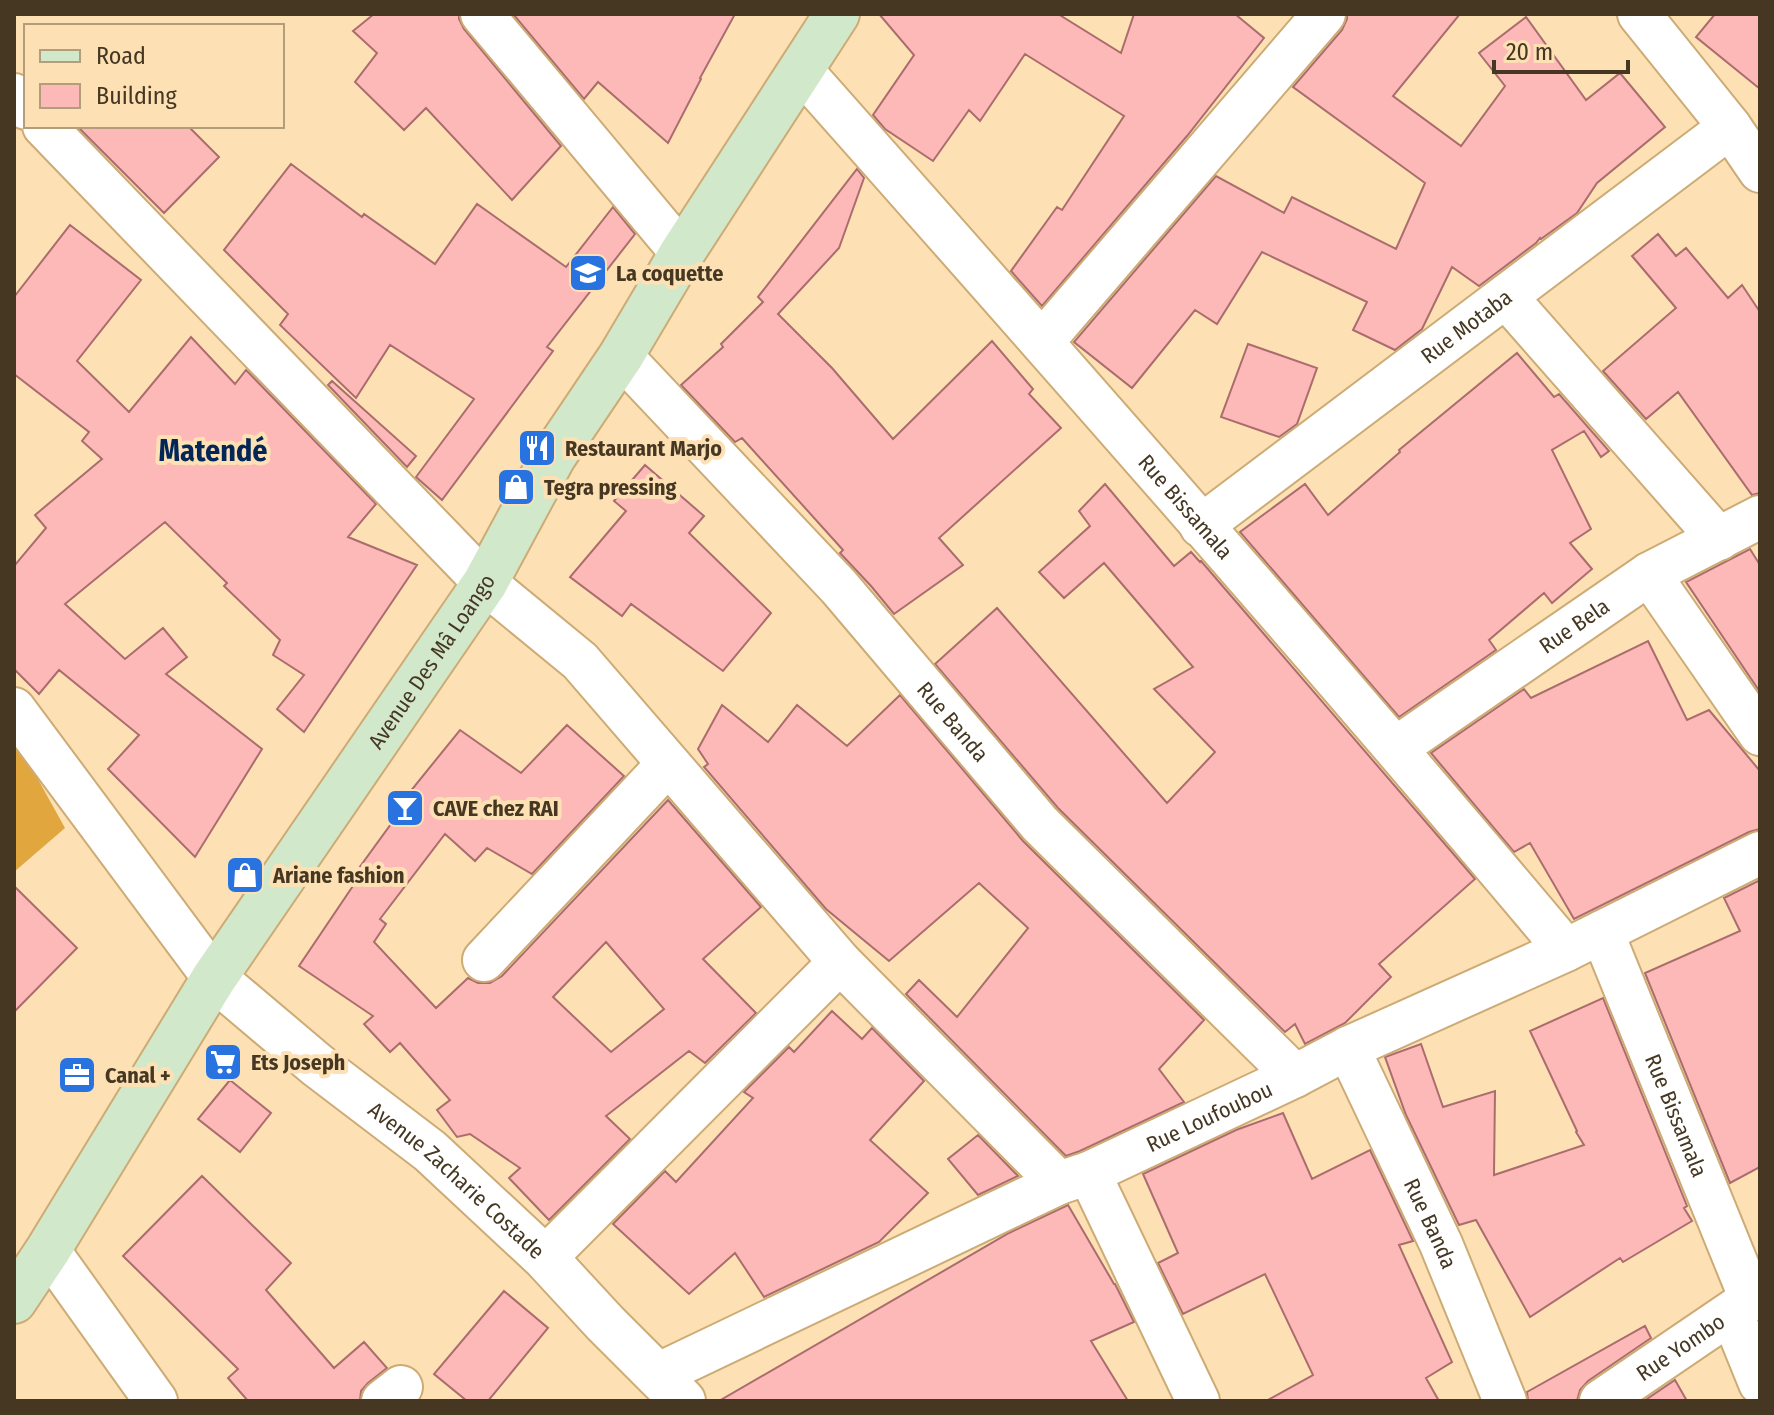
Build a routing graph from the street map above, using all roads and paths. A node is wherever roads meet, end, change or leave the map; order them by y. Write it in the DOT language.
graph roads {
  1 [pos="482,14"];
  2 [pos="837,14"];
  3 [pos="1324,14"];
  4 [pos="1648,18"];
  5 [pos="801,70"];
  6 [pos="1730,127"];
  7 [pos="46,128"];
  8 [pos="1760,171"];
  9 [pos="682,253"];
  10 [pos="1506,297"];
  11 [pos="1042,342"];
  12 [pos="621,356"];
  13 [pos="1760,517"];
  14 [pos="1201,526"];
  15 [pos="1719,539"];
  16 [pos="1649,574"];
  17 [pos="485,583"];
  18 [pos="14,709"];
  19 [pos="1760,734"];
  20 [pos="1396,748"];
  21 [pos="668,764"];
  22 [pos="1760,853"];
  23 [pos="1584,941"];
  24 [pos="484,960"];
  25 [pos="840,962"];
  26 [pos="214,978"];
  27 [pos="1348,1048"];
  28 [pos="1295,1076"];
  29 [pos="1074,1178"];
  30 [pos="48,1250"];
  31 [pos="545,1258"];
  32 [pos="14,1301"];
  33 [pos="1748,1302"];
  34 [pos="1760,1383"];
  35 [pos="670,1388"];
  36 [pos="156,1401"];
  37 [pos="1198,1401"];
  38 [pos="1505,1401"];
  39 [pos="1601,1401"];
  1 -- 9 [label="street"];
  2 -- 5 [label="main road, Avenue Des Mâ Loango"];
  3 -- 11 [label="street"];
  4 -- 6 [label="street"];
  5 -- 9 [label="main road, Avenue Des Mâ Loango"];
  5 -- 11 [label="street, Rue Bissamala"];
  6 -- 8 [label="street"];
  6 -- 10 [label="street, Rue Motaba"];
  7 -- 17 [label="street"];
  9 -- 12 [label="main road, Avenue Des Mâ Loango"];
  10 -- 14 [label="street, Rue Motaba"];
  10 -- 15 [label="street"];
  11 -- 14 [label="street, Rue Bissamala"];
  12 -- 17 [label="main road, Avenue Des Mâ Loango"];
  12 -- 28 [label="street, Rue Banda"];
  13 -- 15 [label="street, Rue Bela"];
  14 -- 20 [label="street, Rue Bissamala"];
  15 -- 16 [label="street, Rue Bela"];
  16 -- 19 [label="street"];
  16 -- 20 [label="street, Rue Bela"];
  17 -- 21 [label="street"];
  17 -- 26 [label="main road, Avenue Des Mâ Loango"];
  18 -- 26 [label="street"];
  20 -- 23 [label="street, Rue Bissamala"];
  21 -- 24 [label="street"];
  21 -- 25 [label="street"];
  22 -- 23 [label="street, Rue Loufoubou"];
  23 -- 27 [label="street, Rue Loufoubou"];
  23 -- 33 [label="street, Rue Bissamala"];
  25 -- 29 [label="street"];
  25 -- 31 [label="street"];
  26 -- 30 [label="main road, Avenue Des Mâ Loango"];
  26 -- 31 [label="street, Avenue Zacharie Costade"];
  27 -- 28 [label="street, Rue Loufoubou"];
  27 -- 38 [label="street, Rue Banda"];
  28 -- 29 [label="street, Rue Loufoubou"];
  29 -- 35 [label="street, Rue Loufoubou"];
  29 -- 37 [label="street"];
  30 -- 32 [label="main road, Avenue Des Mâ Loango"];
  30 -- 36 [label="street"];
  31 -- 35 [label="street, Avenue Zacharie Costade"];
  33 -- 34 [label="street, Rue Bissamala"];
  33 -- 39 [label="street, Rue Yombo"];
}
